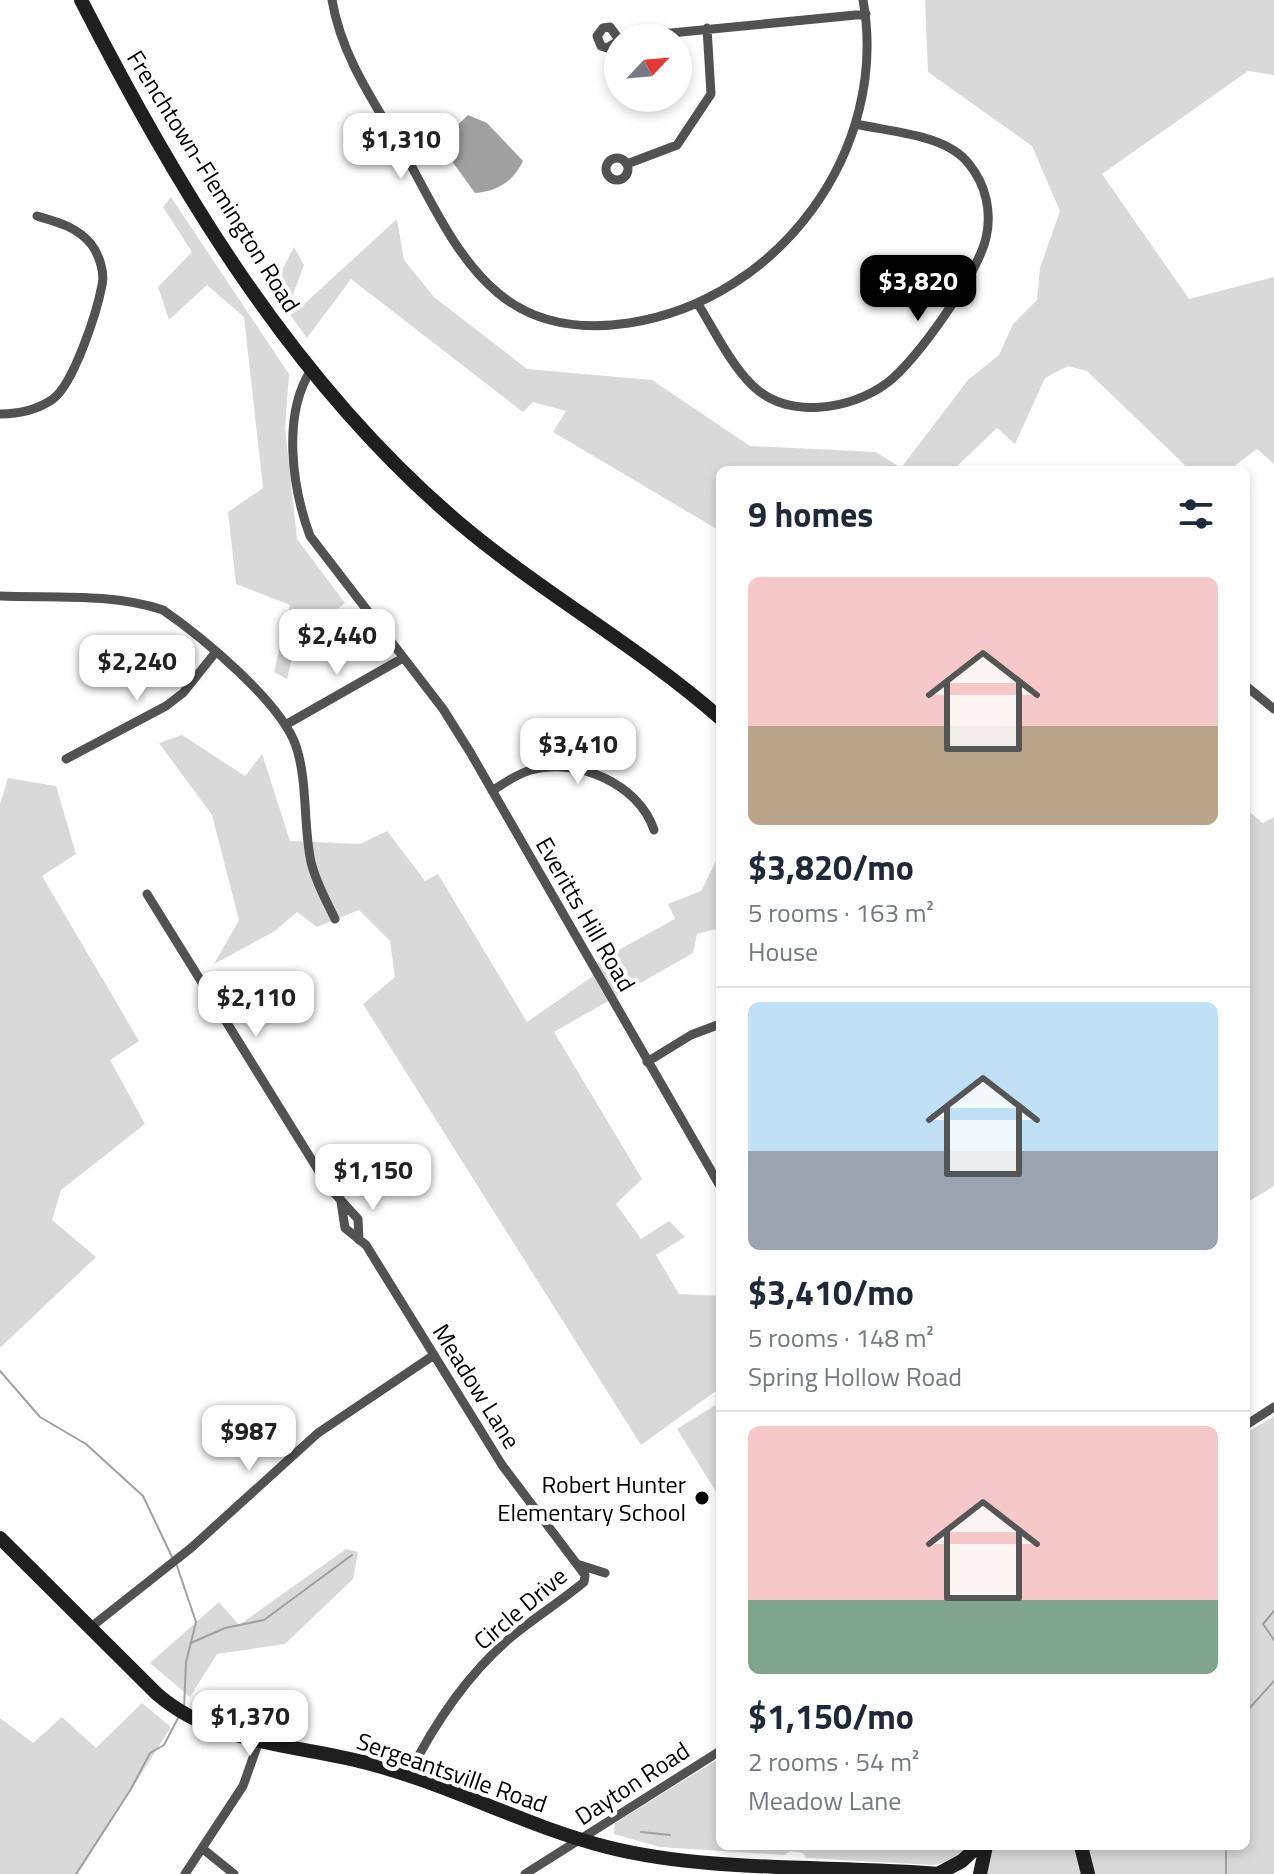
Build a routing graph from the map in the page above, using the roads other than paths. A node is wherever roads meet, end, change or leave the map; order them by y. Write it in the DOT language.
graph roads {
  1 [pos="81,0"];
  2 [pos="332,0"];
  3 [pos="863,0"];
  4 [pos="866,14"];
  5 [pos="707,28"];
  6 [pos="692,30"];
  7 [pos="856,124"];
  8 [pos="627,164"];
  9 [pos="37,216"];
  10 [pos="698,304"];
  11 [pos="311,370"];
  12 [pos="0,414"];
  13 [pos="0,596"];
  14 [pos="215,653"];
  15 [pos="403,658"];
  16 [pos="1250,689"];
  17 [pos="1274,709"];
  18 [pos="716,715"];
  19 [pos="287,724"];
  20 [pos="66,759"];
  21 [pos="492,791"];
  22 [pos="654,830"];
  23 [pos="147,894"];
  24 [pos="335,919"];
  25 [pos="716,1026"];
  26 [pos="647,1062"];
  27 [pos="716,1179"];
  28 [pos="341,1202"];
  29 [pos="359,1240"];
  30 [pos="434,1355"];
  31 [pos="1274,1407"];
  32 [pos="1250,1422"];
  33 [pos="0,1538"];
  34 [pos="567,1549"];
  35 [pos="580,1565"];
  36 [pos="605,1573"];
  37 [pos="91,1627"];
  38 [pos="259,1741"];
  39 [pos="716,1754"];
  40 [pos="408,1776"];
  41 [pos="582,1840"];
  42 [pos="203,1849"];
  43 [pos="974,1850"];
  44 [pos="985,1850"];
  45 [pos="1082,1850"];
  46 [pos="686,1867"];
  47 [pos="185,1874"];
  48 [pos="234,1874"];
  49 [pos="525,1874"];
  50 [pos="939,1874"];
  51 [pos="980,1874"];
  52 [pos="1088,1874"];
  1 -- 11 [label="main road, Frenchtown-Flemington Road"];
  2 -- 10 [label="street"];
  3 -- 4 [label="street"];
  4 -- 5 [label="street"];
  4 -- 7 [label="street"];
  5 -- 6 [label="street"];
  5 -- 8 [label="street"];
  7 -- 10 [label="street"];
  7 -- 10 [label="street"];
  9 -- 12 [label="street"];
  11 -- 15 [label="street, Everitts Hill Road"];
  11 -- 18 [label="main road, Frenchtown-Flemington Road"];
  13 -- 14 [label="street"];
  14 -- 19 [label="street"];
  14 -- 20 [label="street"];
  15 -- 19 [label="street"];
  15 -- 21 [label="street, Everitts Hill Road"];
  16 -- 17 [label="street"];
  19 -- 24 [label="street"];
  21 -- 22 [label="street"];
  21 -- 26 [label="street, Everitts Hill Road"];
  23 -- 28 [label="street, Meadow Lane"];
  25 -- 26 [label="street"];
  26 -- 27 [label="street, Everitts Hill Road"];
  28 -- 29 [label="street, Meadow Lane"];
  28 -- 29 [label="street, Meadow Lane"];
  29 -- 30 [label="street, Meadow Lane"];
  30 -- 34 [label="street, Meadow Lane"];
  30 -- 37 [label="street"];
  31 -- 32 [label="street"];
  33 -- 37 [label="main road, Sergeantsville Road"];
  34 -- 35 [label="street, Circle Drive"];
  35 -- 36 [label="street"];
  35 -- 40 [label="street, Circle Drive"];
  37 -- 38 [label="main road, Sergeantsville Road"];
  38 -- 40 [label="main road, Sergeantsville Road"];
  38 -- 42 [label="street"];
  39 -- 41 [label="street, Dayton Road"];
  40 -- 41 [label="main road, Sergeantsville Road"];
  41 -- 46 [label="main road, Sergeantsville Road"];
  41 -- 49 [label="street, Dayton Road"];
  42 -- 47 [label="street"];
  42 -- 48 [label="street"];
  43 -- 50 [label="main road"];
  44 -- 51 [label="main road"];
  45 -- 52 [label="main road"];
  46 -- 50 [label="main road, Sergeantsville Road"];
}
